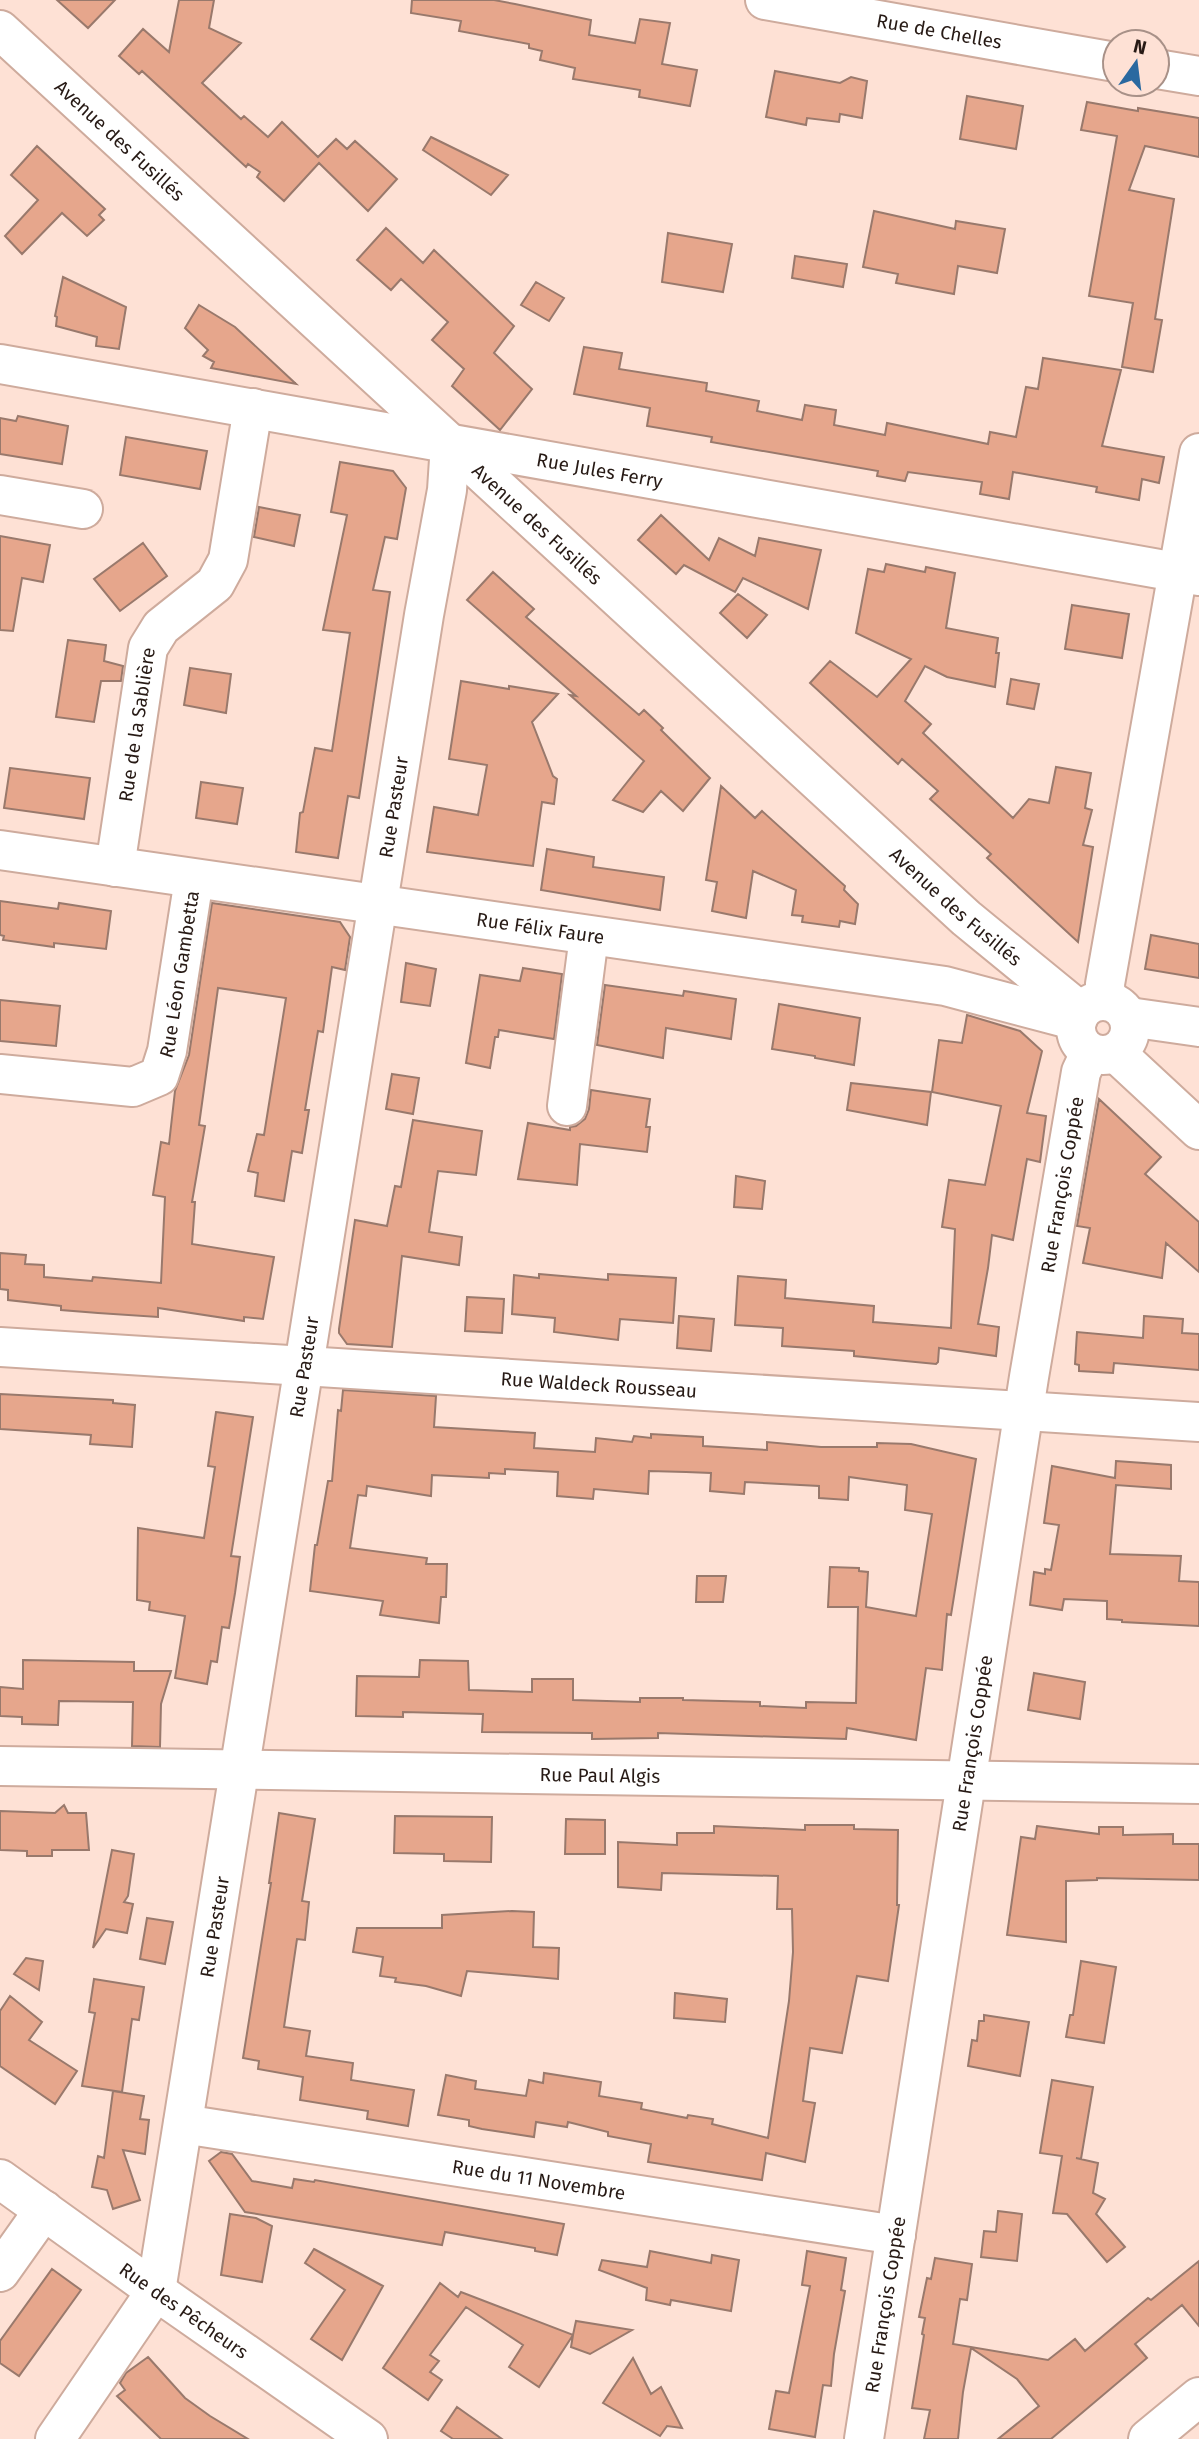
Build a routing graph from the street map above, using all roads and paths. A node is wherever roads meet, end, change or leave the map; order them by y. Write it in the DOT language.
graph roads {
  1 [pos="765,0"];
  2 [pos="0,30"];
  3 [pos="1101,60"];
  4 [pos="1171,71"];
  5 [pos="1199,76"];
  6 [pos="0,364"];
  7 [pos="253,408"];
  8 [pos="450,444"];
  9 [pos="1199,453"];
  10 [pos="0,495"];
  11 [pos="83,509"];
  12 [pos="1188,574"];
  13 [pos="0,850"];
  14 [pos="115,867"];
  15 [pos="194,879"];
  16 [pos="378,906"];
  17 [pos="589,936"];
  18 [pos="1100,1026"];
  19 [pos="1199,1027"];
  20 [pos="0,1074"];
  21 [pos="567,1106"];
  22 [pos="1199,1130"];
  23 [pos="0,1347"];
  24 [pos="304,1366"];
  25 [pos="1024,1411"];
  26 [pos="1199,1422"];
  27 [pos="0,1766"];
  28 [pos="240,1769"];
  29 [pos="967,1780"];
  30 [pos="1199,1784"];
  31 [pos="183,2124"];
  32 [pos="0,2179"];
  33 [pos="44,2210"];
  34 [pos="895,2235"];
  35 [pos="0,2272"];
  36 [pos="156,2291"];
  37 [pos="1199,2397"];
  38 [pos="59,2438"];
  39 [pos="368,2439"];
  40 [pos="864,2439"];
  41 [pos="1148,2439"];
  1 -- 3 [label="street, Rue de Chelles"];
  2 -- 8 [label="street, Avenue des Fusillés"];
  4 -- 5 [label="street"];
  6 -- 7 [label="street, Rue Jules Ferry"];
  7 -- 8 [label="street, Rue Jules Ferry"];
  7 -- 14 [label="street, Rue de la Sablière"];
  8 -- 12 [label="street, Rue Jules Ferry"];
  8 -- 16 [label="street, Rue Pasteur"];
  8 -- 18 [label="street, Avenue des Fusillés"];
  9 -- 12 [label="street, Rue François Coppée"];
  10 -- 11 [label="street"];
  12 -- 18 [label="street, Rue François Coppée"];
  13 -- 14 [label="street, Rue Félix Faure"];
  14 -- 15 [label="street, Rue Félix Faure"];
  15 -- 16 [label="street, Rue Félix Faure"];
  15 -- 20 [label="street, Rue Léon Gambetta"];
  16 -- 17 [label="street, Rue Félix Faure"];
  16 -- 24 [label="street, Rue Pasteur"];
  17 -- 18 [label="street, Rue Félix Faure"];
  17 -- 21 [label="street"];
  18 -- 19 [label="street, Rue Félix Faure"];
  18 -- 22 [label="street, Avenue des Fusillés"];
  18 -- 25 [label="street, Rue François Coppée"];
  23 -- 24 [label="street, Rue Waldeck Rousseau"];
  24 -- 25 [label="street, Rue Waldeck Rousseau"];
  24 -- 28 [label="street, Rue Pasteur"];
  25 -- 26 [label="street, Rue Waldeck Rousseau"];
  25 -- 29 [label="street, Rue François Coppée"];
  27 -- 28 [label="street, Rue Paul Algis"];
  28 -- 29 [label="street, Rue Paul Algis"];
  28 -- 31 [label="street, Rue Pasteur"];
  29 -- 30 [label="street, Rue Paul Algis"];
  29 -- 34 [label="street, Rue François Coppée"];
  31 -- 34 [label="street, Rue du 11 Novembre"];
  31 -- 36 [label="street, Rue Pasteur"];
  32 -- 33 [label="street, Rue des Pêcheurs"];
  33 -- 35 [label="street"];
  33 -- 36 [label="street, Rue des Pêcheurs"];
  34 -- 40 [label="street, Rue François Coppée"];
  36 -- 38 [label="street"];
  36 -- 39 [label="street, Rue des Pêcheurs"];
  37 -- 41 [label="street"];
}
